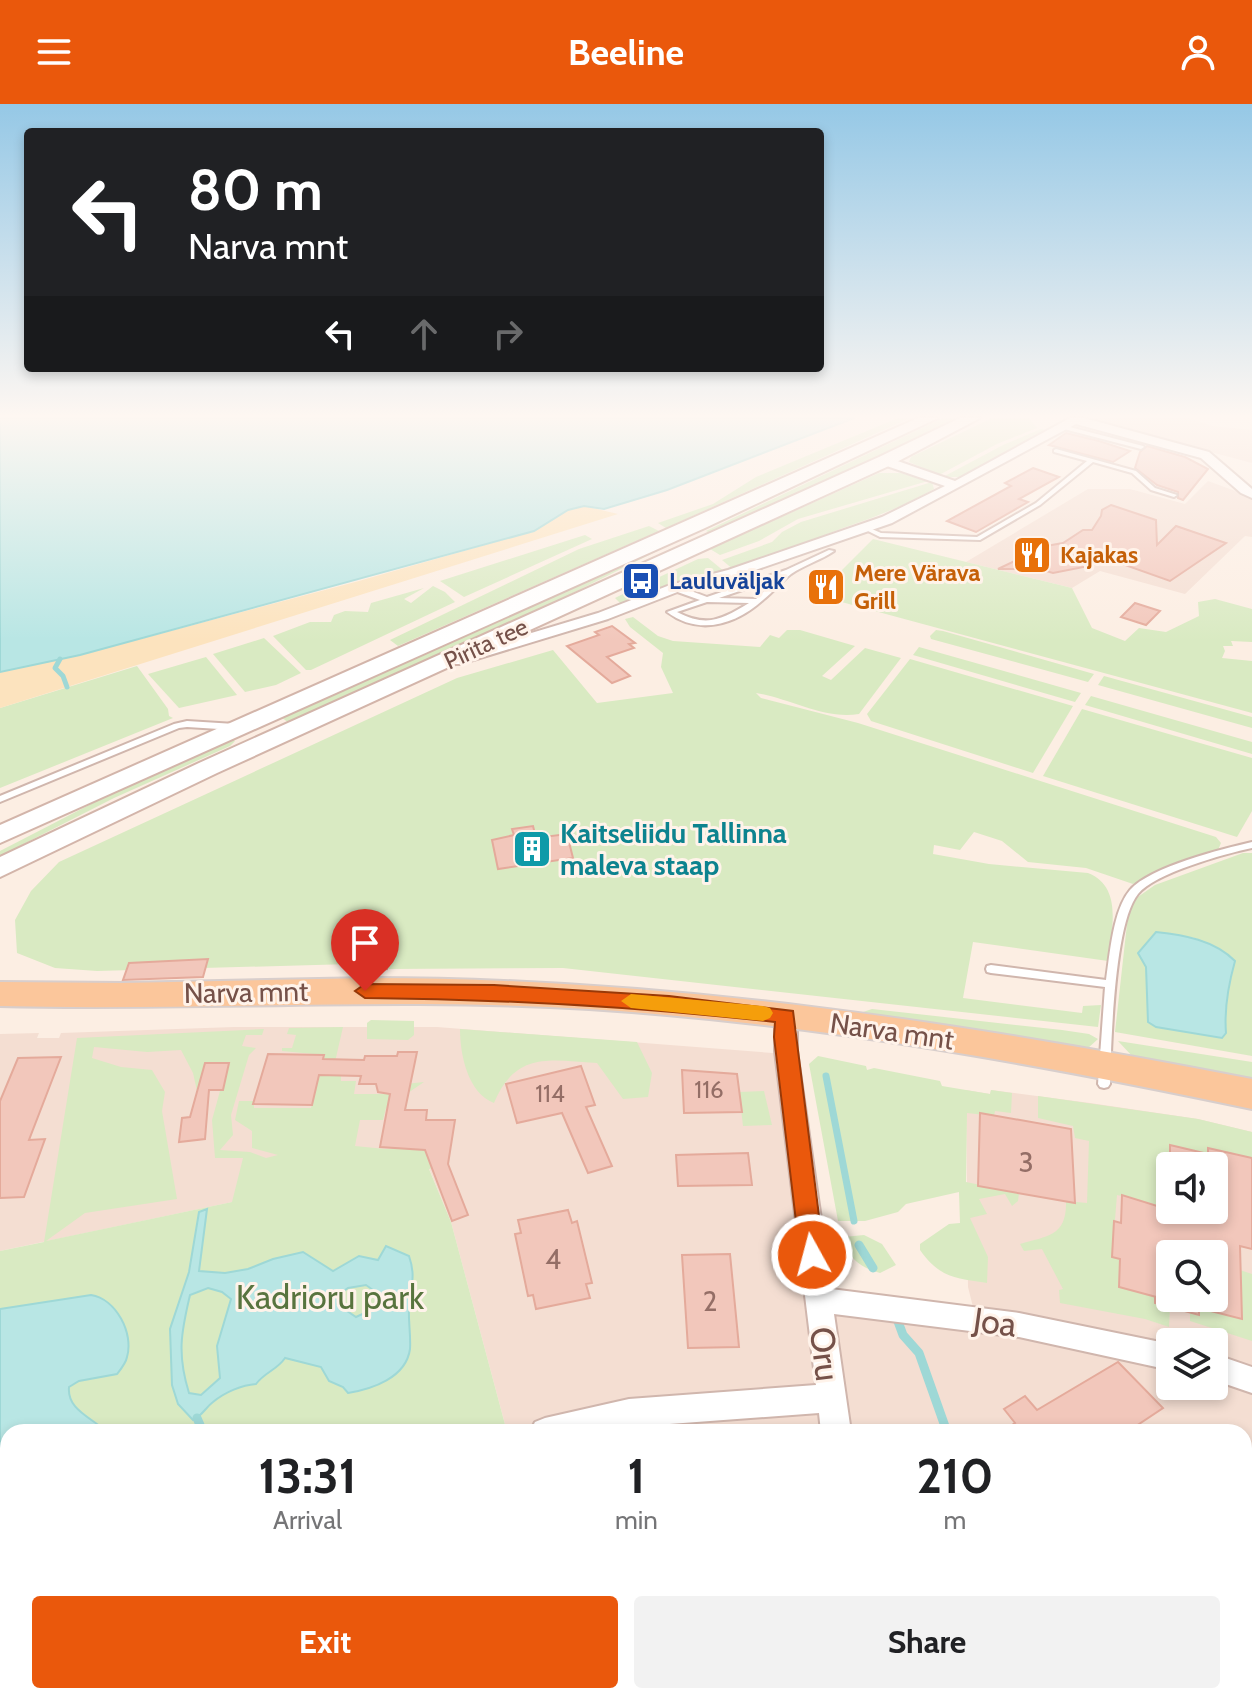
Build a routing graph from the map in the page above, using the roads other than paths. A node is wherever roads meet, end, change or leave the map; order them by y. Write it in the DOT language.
graph roads {
  1 [pos="785,493"];
  2 [pos="805,493"];
  3 [pos="939,493"];
  4 [pos="1052,493"];
  5 [pos="1166,493"];
  6 [pos="1174,495"];
  7 [pos="719,527"];
  8 [pos="863,527"];
  9 [pos="656,543"];
  10 [pos="831,551"];
  11 [pos="651,568"];
  12 [pos="789,572"];
  13 [pos="675,588"];
  14 [pos="707,600"];
  15 [pos="758,601"];
  16 [pos="442,664"];
  17 [pos="237,727"];
  18 [pos="208,768"];
  19 [pos="0,799"];
  20 [pos="0,835"];
  21 [pos="1252,845"];
  22 [pos="0,868"];
  23 [pos="991,969"];
  24 [pos="0,984"];
  25 [pos="1111,984"];
  26 [pos="0,994"];
  27 [pos="54,996"];
  28 [pos="0,1014"];
  29 [pos="785,1026"];
  30 [pos="1104,1074"];
  31 [pos="1252,1094"];
  32 [pos="1252,1112"];
  33 [pos="818,1300"];
  34 [pos="1156,1354"];
  35 [pos="1228,1372"];
  36 [pos="1252,1380"];
  37 [pos="830,1398"];
  38 [pos="580,1424"];
  39 [pos="835,1424"];
  1 -- 7 [label="main road, Pirita tee"];
  2 -- 7 [label="main road, Pirita tee"];
  3 -- 8 [label="street"];
  4 -- 8 [label="lane"];
  5 -- 6 [label="lane"];
  7 -- 9 [label="main road, Pirita tee"];
  7 -- 11 [label="main road, Pirita tee"];
  8 -- 13 [label="street"];
  9 -- 11 [label="main road"];
  9 -- 17 [label="main road, Pirita tee"];
  10 -- 12 [label="lane"];
  11 -- 16 [label="main road, Pirita tee"];
  12 -- 14 [label="lane"];
  12 -- 15 [label="lane"];
  13 -- 14 [label="lane"];
  13 -- 16 [label="street"];
  14 -- 15 [label="lane"];
  14 -- 15 [label="lane"];
  16 -- 18 [label="main road, Pirita tee"];
  17 -- 18 [label="main road"];
  17 -- 19 [label="lane"];
  17 -- 20 [label="main road, Pirita tee"];
  18 -- 22 [label="main road, Pirita tee"];
  21 -- 25 [label="lane"];
  23 -- 25 [label="lane"];
  24 -- 27 [label="main road"];
  25 -- 30 [label="lane"];
  26 -- 27 [label="main road, Narva mnt"];
  27 -- 29 [label="main road, Narva mnt"];
  28 -- 29 [label="main road, Narva mnt"];
  29 -- 30 [label="main road, Narva mnt"];
  29 -- 33 [label="street, Oru"];
  30 -- 31 [label="main road, Narva mnt"];
  30 -- 32 [label="main road, Narva mnt"];
  33 -- 34 [label="street, Joa"];
  33 -- 37 [label="street, Oru"];
  35 -- 36 [label="street"];
  37 -- 38 [label="street"];
  37 -- 39 [label="street, Oru"];
}
